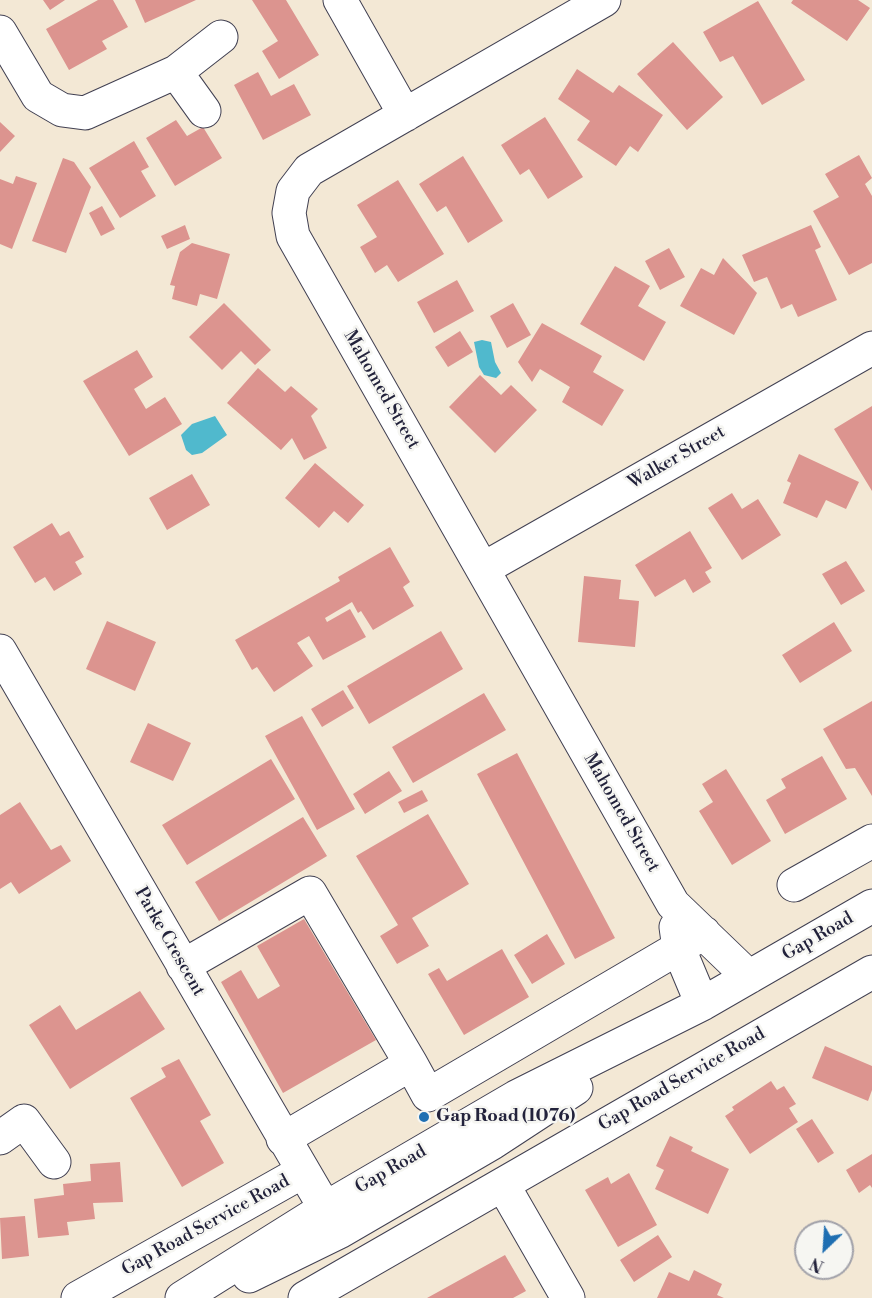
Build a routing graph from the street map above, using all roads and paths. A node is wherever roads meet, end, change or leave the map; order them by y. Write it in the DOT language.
graph roads {
  1 [pos="340,0"];
  2 [pos="604,0"];
  3 [pos="0,32"];
  4 [pos="221,37"];
  5 [pos="176,72"];
  6 [pos="204,111"];
  7 [pos="405,115"];
  8 [pos="872,348"];
  9 [pos="483,569"];
  10 [pos="0,651"];
  11 [pos="872,841"];
  12 [pos="794,885"];
  13 [pos="872,906"];
  14 [pos="691,941"];
  15 [pos="183,966"];
  16 [pos="872,973"];
  17 [pos="749,977"];
  18 [pos="702,1004"];
  19 [pos="411,1064"];
  20 [pos="0,1138"];
  21 [pos="283,1139"];
  22 [pos="54,1162"];
  23 [pos="302,1172"];
  24 [pos="503,1185"];
  25 [pos="332,1221"];
  26 [pos="78,1298"];
  27 [pos="182,1298"];
  28 [pos="204,1298"];
  29 [pos="305,1298"];
  30 [pos="568,1298"];
  1 -- 7 [label="street"];
  2 -- 7 [label="street, Mahomed Street"];
  3 -- 5 [label="street"];
  4 -- 5 [label="street"];
  5 -- 6 [label="street"];
  7 -- 9 [label="street, Mahomed Street"];
  8 -- 9 [label="street, Walker Street"];
  9 -- 14 [label="street, Mahomed Street"];
  10 -- 15 [label="street, Parke Crescent"];
  11 -- 12 [label="street"];
  13 -- 17 [label="street, Gap Road"];
  14 -- 17 [label="street"];
  14 -- 18 [label="street, Mahomed Street"];
  14 -- 19 [label="street"];
  15 -- 19 [label="street"];
  15 -- 21 [label="street, Parke Crescent"];
  16 -- 24 [label="street, Gap Road Service Road"];
  17 -- 18 [label="street, Gap Road"];
  18 -- 25 [label="street, Gap Road"];
  19 -- 21 [label="street"];
  20 -- 22 [label="street"];
  21 -- 23 [label="street, Parke Crescent"];
  23 -- 25 [label="street, Parke Crescent"];
  23 -- 26 [label="street, Gap Road Service Road"];
  24 -- 29 [label="street, Gap Road Service Road"];
  24 -- 30 [label="street"];
  25 -- 27 [label="street, Gap Road"];
  25 -- 28 [label="street, Gap Road"];
}
